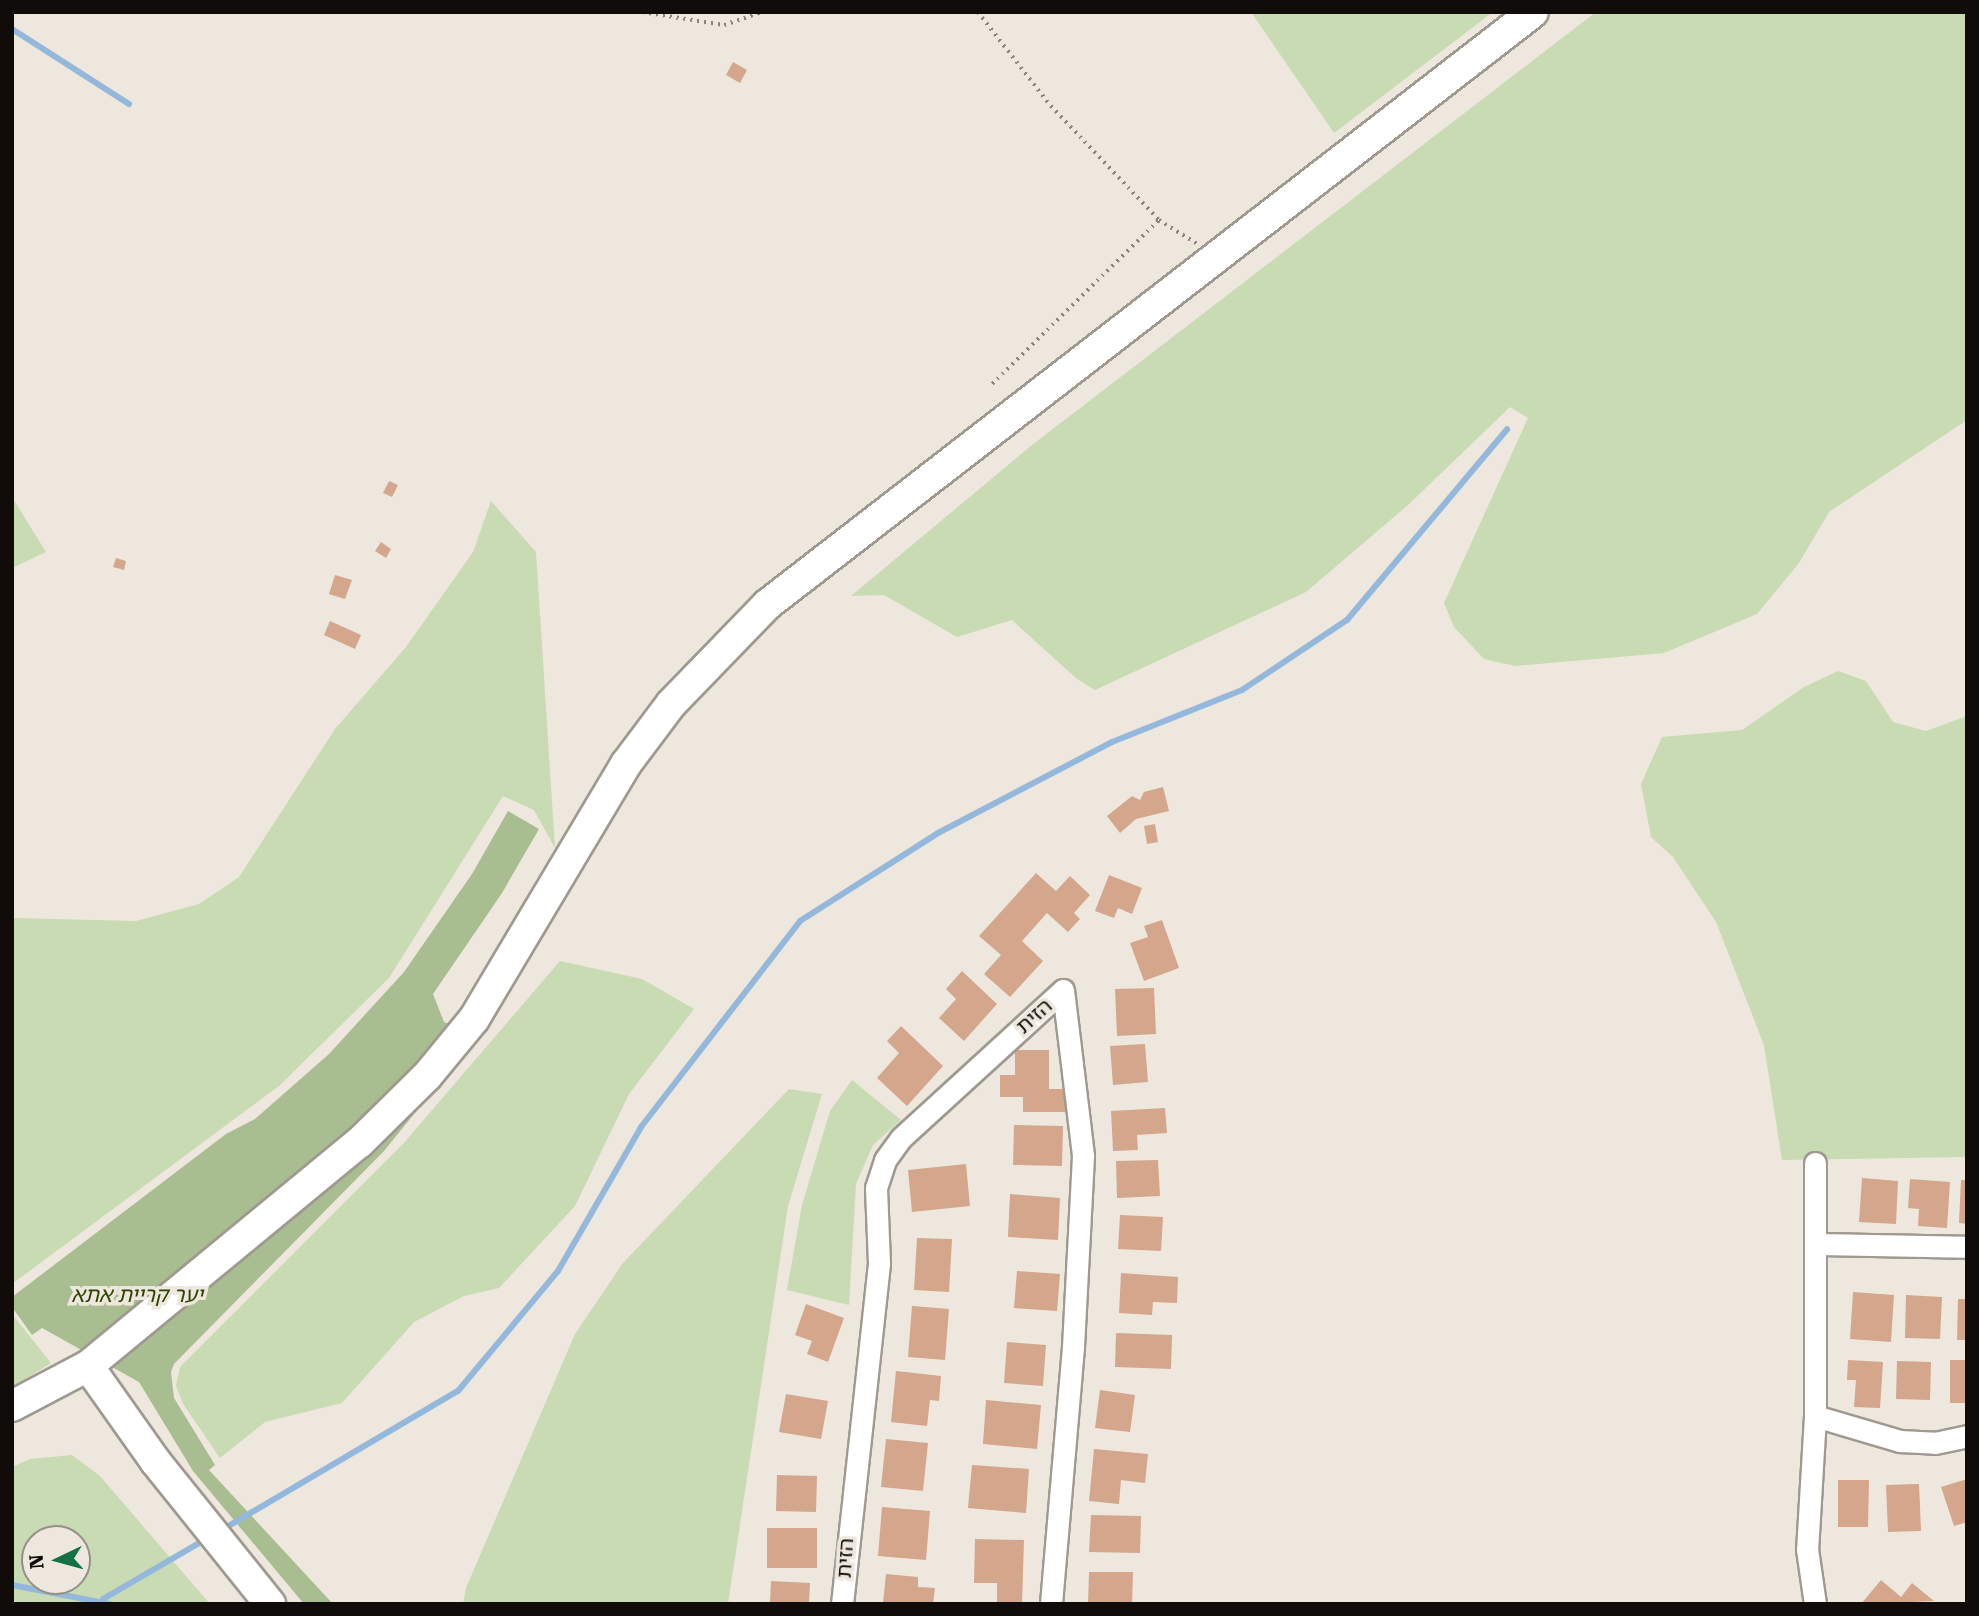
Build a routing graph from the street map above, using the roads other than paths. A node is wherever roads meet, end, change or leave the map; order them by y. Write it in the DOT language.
graph roads {
  1 [pos="1533,12"];
  2 [pos="1815,1163"];
  3 [pos="1816,1244"];
  4 [pos="1967,1247"];
  5 [pos="88,1366"];
  6 [pos="12,1406"];
  7 [pos="1815,1416"];
  8 [pos="1967,1436"];
  9 [pos="270,1604"];
  10 [pos="842,1604"];
  11 [pos="1051,1604"];
  12 [pos="1815,1604"];
  1 -- 5 [label="main road"];
  2 -- 3 [label="street"];
  3 -- 4 [label="street"];
  3 -- 7 [label="street"];
  5 -- 6 [label="main road"];
  5 -- 9 [label="main road"];
  7 -- 8 [label="street"];
  7 -- 12 [label="street"];
  10 -- 11 [label="street, הזית"];
}
